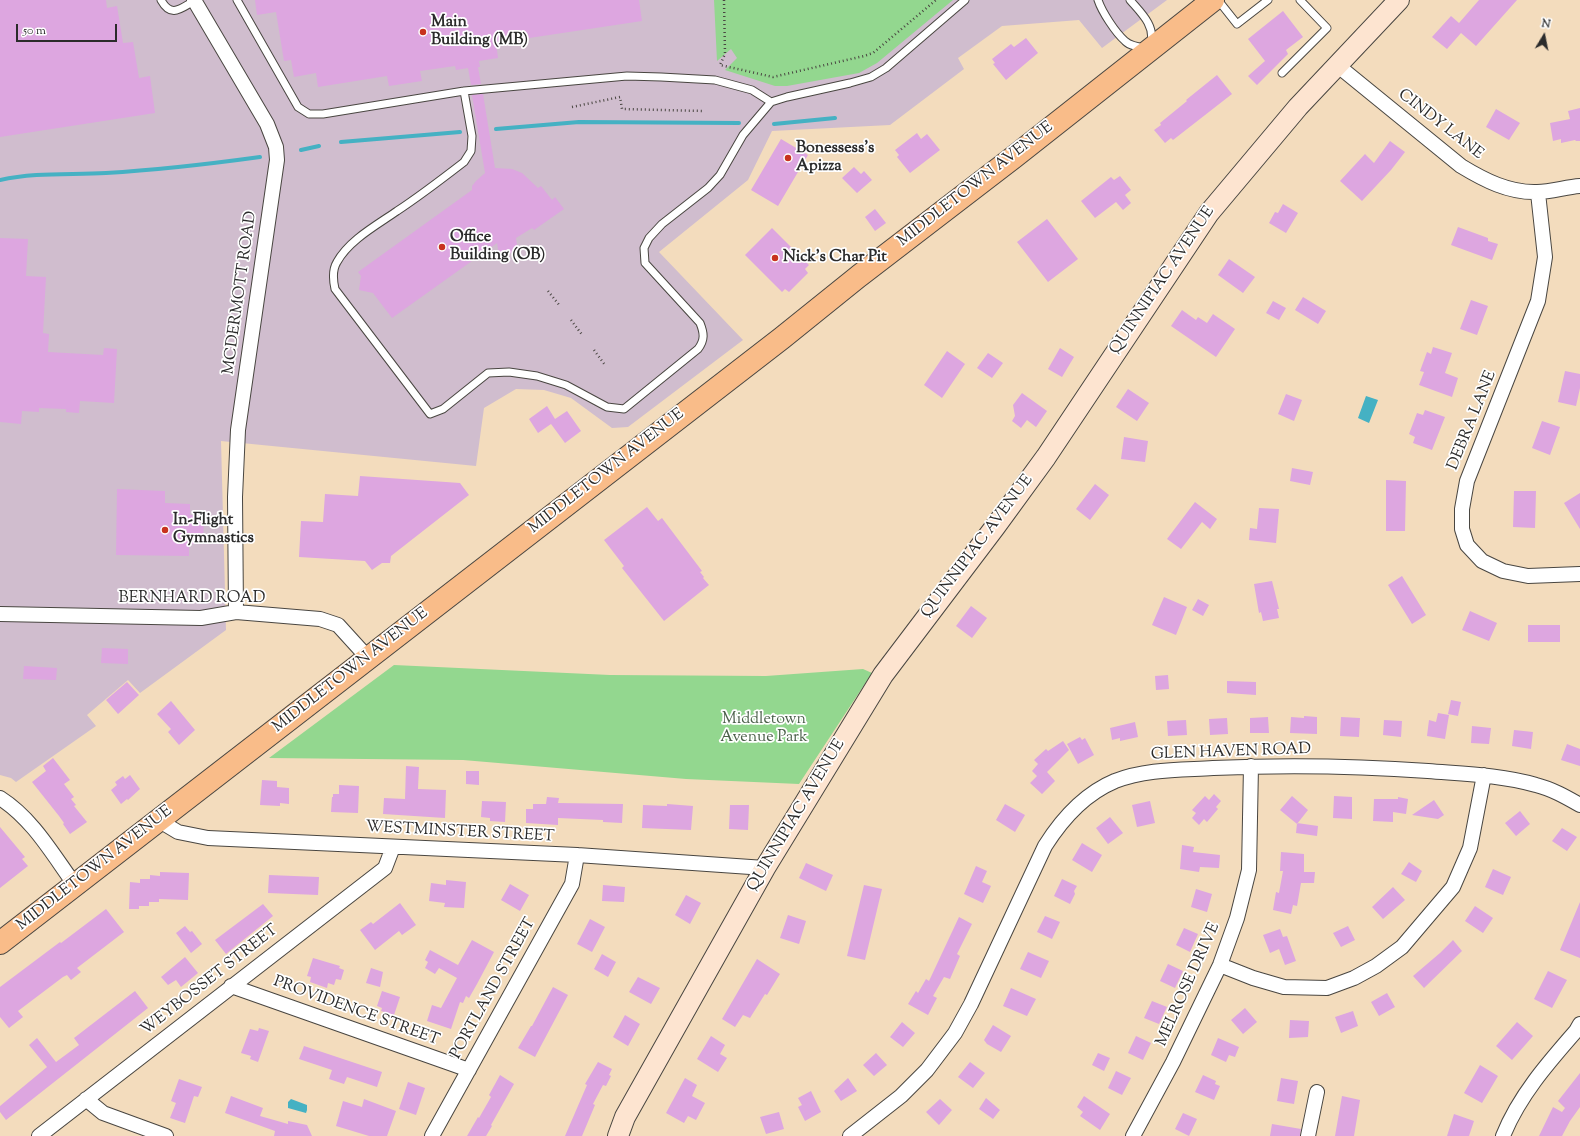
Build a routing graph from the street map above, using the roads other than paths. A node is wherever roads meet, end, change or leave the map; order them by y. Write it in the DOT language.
graph roads {
  1 [pos="160,0"];
  2 [pos="194,0"];
  3 [pos="237,0"];
  4 [pos="965,0"];
  5 [pos="1098,0"];
  6 [pos="1130,0"];
  7 [pos="1213,0"];
  8 [pos="1218,0"];
  9 [pos="1268,0"];
  10 [pos="1300,0"];
  11 [pos="1399,0"];
  12 [pos="1150,49"];
  13 [pos="1337,65"];
  14 [pos="1282,73"];
  15 [pos="464,91"];
  16 [pos="771,102"];
  17 [pos="1580,186"];
  18 [pos="1538,192"];
  19 [pos="1580,574"];
  20 [pos="236,612"];
  21 [pos="0,614"];
  22 [pos="368,658"];
  23 [pos="1251,766"];
  24 [pos="1484,775"];
  25 [pos="0,798"];
  26 [pos="1580,805"];
  27 [pos="158,820"];
  28 [pos="393,847"];
  29 [pos="577,855"];
  30 [pos="764,868"];
  31 [pos="75,885"];
  32 [pos="0,943"];
  33 [pos="1220,965"];
  34 [pos="231,986"];
  35 [pos="1580,1024"];
  36 [pos="469,1070"];
  37 [pos="1317,1092"];
  38 [pos="86,1099"];
  39 [pos="39,1136"];
  40 [pos="166,1136"];
  41 [pos="432,1136"];
  42 [pos="618,1136"];
  43 [pos="850,1136"];
  44 [pos="1133,1136"];
  45 [pos="1308,1136"];
  46 [pos="1503,1136"];
  1 -- 2 [label="lane"];
  2 -- 20 [label="street, MCDERMOTT ROAD"];
  3 -- 15 [label="lane"];
  4 -- 16 [label="lane"];
  5 -- 12 [label="lane"];
  6 -- 12 [label="lane"];
  7 -- 12 [label="main road, MIDDLETOWN AVENUE"];
  8 -- 9 [label="lane"];
  10 -- 14 [label="lane"];
  11 -- 13 [label="main road, QUINNIPIAC AVENUE"];
  12 -- 22 [label="main road, MIDDLETOWN AVENUE"];
  13 -- 18 [label="street, CINDY LANE"];
  13 -- 30 [label="main road, QUINNIPIAC AVENUE"];
  15 -- 16 [label="lane"];
  15 -- 16 [label="lane"];
  17 -- 18 [label="street, CINDY LANE"];
  18 -- 19 [label="street, DEBRA LANE"];
  20 -- 21 [label="street, BERNHARD ROAD"];
  20 -- 22 [label="street, BERNHARD ROAD"];
  22 -- 27 [label="main road, MIDDLETOWN AVENUE"];
  23 -- 24 [label="street, GLEN HAVEN ROAD"];
  23 -- 33 [label="street, MELROSE DRIVE"];
  23 -- 43 [label="street, GLEN HAVEN ROAD"];
  24 -- 26 [label="street, GLEN HAVEN ROAD"];
  24 -- 33 [label="street"];
  25 -- 31 [label="street"];
  27 -- 28 [label="street, WESTMINSTER STREET"];
  27 -- 31 [label="main road, MIDDLETOWN AVENUE"];
  28 -- 29 [label="street, WESTMINSTER STREET"];
  28 -- 34 [label="street, WEYBOSSET STREET"];
  29 -- 30 [label="street, WESTMINSTER STREET"];
  29 -- 36 [label="street, PORTLAND STREET"];
  30 -- 42 [label="main road, QUINNIPIAC AVENUE"];
  31 -- 32 [label="main road, MIDDLETOWN AVENUE"];
  33 -- 44 [label="street, MELROSE DRIVE"];
  34 -- 36 [label="street, PROVIDENCE STREET"];
  34 -- 38 [label="street, WEYBOSSET STREET"];
  35 -- 46 [label="street"];
  36 -- 41 [label="street, PORTLAND STREET"];
  37 -- 45 [label="street"];
  38 -- 39 [label="street, WEYBOSSET STREET"];
  38 -- 40 [label="street"];
}
